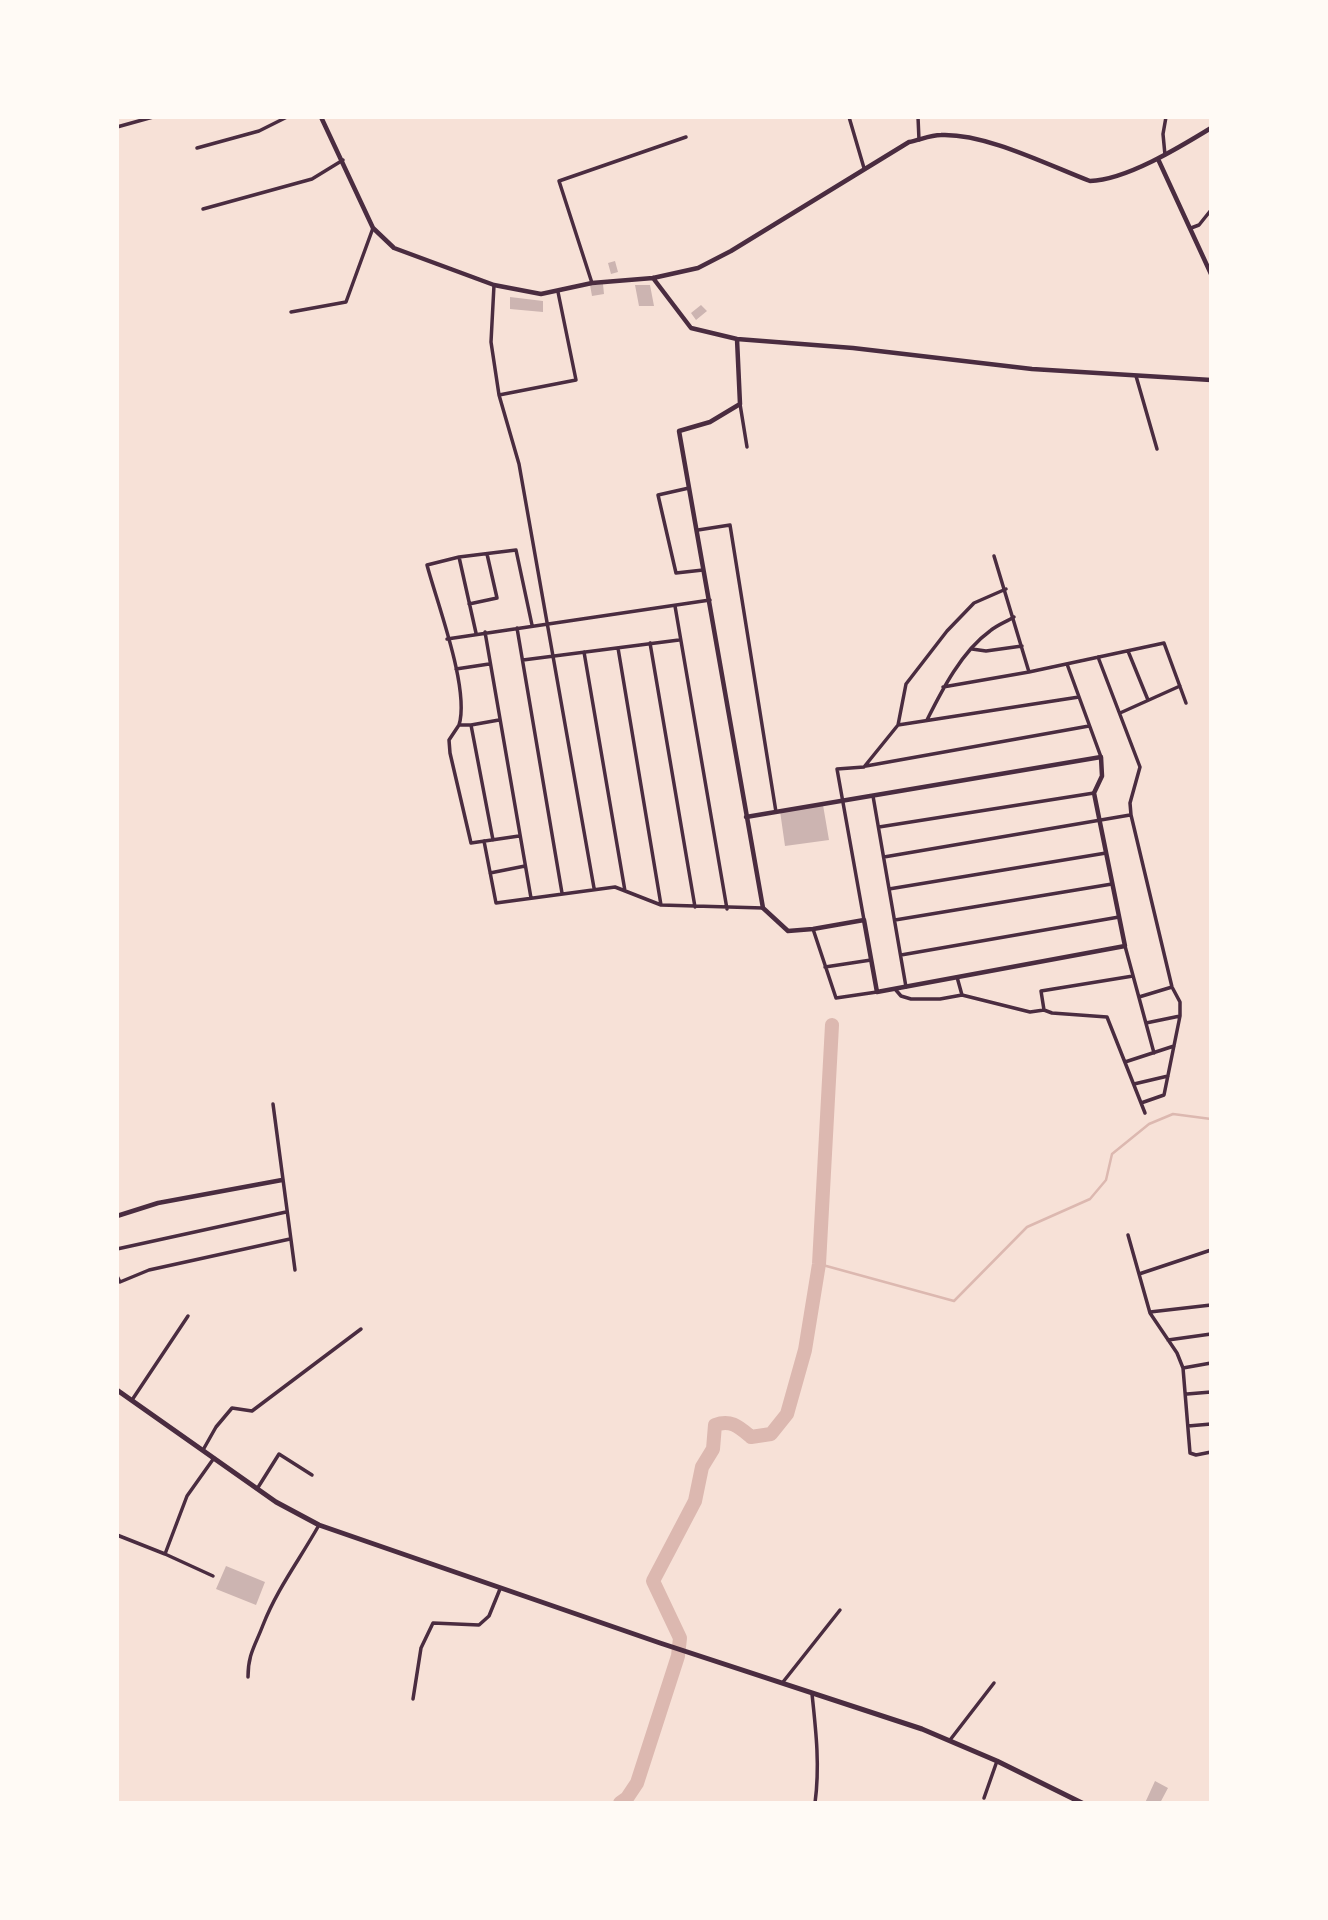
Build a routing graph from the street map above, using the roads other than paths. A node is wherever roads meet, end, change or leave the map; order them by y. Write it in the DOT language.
graph roads {
  1 [pos="153,117"];
  2 [pos="287,117"];
  3 [pos="321,117"];
  4 [pos="849,117"];
  5 [pos="918,117"];
  6 [pos="1167,117"];
  7 [pos="117,127"];
  8 [pos="1211,128"];
  9 [pos="686,137"];
  10 [pos="919,140"];
  11 [pos="197,148"];
  12 [pos="1165,155"];
  13 [pos="1158,159"];
  14 [pos="342,160"];
  15 [pos="864,168"];
  16 [pos="203,209"];
  17 [pos="1211,210"];
  18 [pos="373,228"];
  19 [pos="1191,228"];
  20 [pos="1211,274"];
  21 [pos="653,278"];
  22 [pos="592,283"];
  23 [pos="494,285"];
  24 [pos="558,292"];
  25 [pos="290,312"];
  26 [pos="737,339"];
  27 [pos="1136,376"];
  28 [pos="1211,380"];
  29 [pos="499,396"];
  30 [pos="740,404"];
  31 [pos="747,447"];
  32 [pos="1157,449"];
  33 [pos="691,487"];
  34 [pos="698,530"];
  35 [pos="487,554"];
  36 [pos="994,556"];
  37 [pos="459,557"];
  38 [pos="705,569"];
  39 [pos="1006,589"];
  40 [pos="710,600"];
  41 [pos="469,604"];
  42 [pos="674,606"];
  43 [pos="1014,617"];
  44 [pos="548,623"];
  45 [pos="532,625"];
  46 [pos="517,628"];
  47 [pos="485,632"];
  48 [pos="476,634"];
  49 [pos="447,639"];
  50 [pos="680,639"];
  51 [pos="650,643"];
  52 [pos="1022,646"];
  53 [pos="618,648"];
  54 [pos="972,649"];
  55 [pos="1128,651"];
  56 [pos="584,652"];
  57 [pos="554,656"];
  58 [pos="1098,657"];
  59 [pos="523,660"];
  60 [pos="489,664"];
  61 [pos="1068,664"];
  62 [pos="456,669"];
  63 [pos="1029,672"];
  64 [pos="1180,686"];
  65 [pos="943,687"];
  66 [pos="1079,697"];
  67 [pos="1149,701"];
  68 [pos="1186,703"];
  69 [pos="1120,713"];
  70 [pos="499,720"];
  71 [pos="927,720"];
  72 [pos="459,725"];
  73 [pos="471,725"];
  74 [pos="898,725"];
  75 [pos="1089,726"];
  76 [pos="1101,757"];
  77 [pos="864,766"];
  78 [pos="1094,793"];
  79 [pos="873,796"];
  80 [pos="843,801"];
  81 [pos="776,812"];
  82 [pos="1131,815"];
  83 [pos="746,817"];
  84 [pos="1099,820"];
  85 [pos="879,827"];
  86 [pos="519,835"];
  87 [pos="493,840"];
  88 [pos="484,841"];
  89 [pos="1106,853"];
  90 [pos="884,856"];
  91 [pos="525,866"];
  92 [pos="490,873"];
  93 [pos="1112,884"];
  94 [pos="594,888"];
  95 [pos="889,889"];
  96 [pos="625,891"];
  97 [pos="562,893"];
  98 [pos="531,898"];
  99 [pos="661,905"];
  100 [pos="695,907"];
  101 [pos="762,908"];
  102 [pos="727,909"];
  103 [pos="1119,917"];
  104 [pos="863,920"];
  105 [pos="895,920"];
  106 [pos="813,929"];
  107 [pos="1125,946"];
  108 [pos="901,955"];
  109 [pos="871,960"];
  110 [pos="825,967"];
  111 [pos="1133,976"];
  112 [pos="957,977"];
  113 [pos="906,987"];
  114 [pos="1172,987"];
  115 [pos="895,989"];
  116 [pos="877,992"];
  117 [pos="962,995"];
  118 [pos="1139,997"];
  119 [pos="1044,1010"];
  120 [pos="1180,1016"];
  121 [pos="1146,1023"];
  122 [pos="1174,1046"];
  123 [pos="1154,1053"];
  124 [pos="1125,1062"];
  125 [pos="1168,1076"];
  126 [pos="1133,1084"];
  127 [pos="1141,1103"];
  128 [pos="273,1104"];
  129 [pos="1145,1113"];
  130 [pos="282,1180"];
  131 [pos="286,1212"];
  132 [pos="117,1216"];
  133 [pos="1128,1235"];
  134 [pos="290,1239"];
  135 [pos="117,1249"];
  136 [pos="1211,1250"];
  137 [pos="295,1270"];
  138 [pos="1139,1274"];
  139 [pos="117,1276"];
  140 [pos="1211,1305"];
  141 [pos="1150,1313"];
  142 [pos="188,1316"];
  143 [pos="360,1329"];
  144 [pos="1211,1334"];
  145 [pos="1167,1340"];
  146 [pos="1211,1363"];
  147 [pos="1183,1368"];
  148 [pos="117,1390"];
  149 [pos="1211,1392"];
  150 [pos="1187,1394"];
  151 [pos="132,1400"];
  152 [pos="1211,1424"];
  153 [pos="1187,1426"];
  154 [pos="203,1450"];
  155 [pos="1211,1452"];
  156 [pos="214,1458"];
  157 [pos="312,1475"];
  158 [pos="257,1489"];
  159 [pos="319,1525"];
  160 [pos="117,1535"];
  161 [pos="165,1554"];
  162 [pos="213,1576"];
  163 [pos="501,1587"];
  164 [pos="840,1610"];
  165 [pos="248,1677"];
  166 [pos="783,1682"];
  167 [pos="994,1683"];
  168 [pos="812,1692"];
  169 [pos="413,1699"];
  170 [pos="950,1740"];
  171 [pos="997,1761"];
  172 [pos="984,1798"];
  173 [pos="815,1803"];
  174 [pos="1082,1803"];
  1 -- 7 [label="street"];
  2 -- 11 [label="street"];
  3 -- 14 [label="street"];
  4 -- 15 [label="street"];
  5 -- 10 [label="street"];
  6 -- 12 [label="street"];
  8 -- 12 [label="street"];
  9 -- 22 [label="street"];
  10 -- 13 [label="street"];
  10 -- 15 [label="street"];
  12 -- 13 [label="street"];
  13 -- 19 [label="street"];
  14 -- 16 [label="street"];
  14 -- 18 [label="street"];
  15 -- 21 [label="street"];
  17 -- 19 [label="street"];
  18 -- 23 [label="street"];
  18 -- 25 [label="street"];
  19 -- 20 [label="street"];
  21 -- 22 [label="street"];
  21 -- 26 [label="street"];
  22 -- 24 [label="street"];
  23 -- 24 [label="street"];
  23 -- 29 [label="street"];
  24 -- 29 [label="street"];
  26 -- 27 [label="street"];
  26 -- 30 [label="street"];
  27 -- 28 [label="street"];
  27 -- 32 [label="street"];
  29 -- 44 [label="street"];
  30 -- 31 [label="street"];
  30 -- 33 [label="street"];
  33 -- 34 [label="street"];
  33 -- 38 [label="street"];
  34 -- 38 [label="street"];
  34 -- 81 [label="street"];
  35 -- 37 [label="street"];
  35 -- 41 [label="street"];
  35 -- 45 [label="street"];
  36 -- 39 [label="street"];
  37 -- 41 [label="street"];
  37 -- 49 [label="street"];
  38 -- 40 [label="street"];
  39 -- 43 [label="street"];
  39 -- 74 [label="street"];
  40 -- 42 [label="street"];
  40 -- 83 [label="street"];
  41 -- 48 [label="street"];
  42 -- 44 [label="street"];
  42 -- 50 [label="street"];
  43 -- 52 [label="street"];
  43 -- 54 [label="street"];
  44 -- 45 [label="street"];
  44 -- 57 [label="street"];
  45 -- 46 [label="street"];
  46 -- 47 [label="street"];
  46 -- 59 [label="street"];
  47 -- 48 [label="street"];
  47 -- 60 [label="street"];
  48 -- 49 [label="street"];
  49 -- 62 [label="street"];
  50 -- 51 [label="street"];
  50 -- 102 [label="street"];
  51 -- 53 [label="street"];
  51 -- 100 [label="street"];
  52 -- 54 [label="street"];
  52 -- 63 [label="street"];
  53 -- 56 [label="street"];
  53 -- 99 [label="street"];
  54 -- 65 [label="street"];
  55 -- 58 [label="street"];
  55 -- 64 [label="street"];
  55 -- 67 [label="street"];
  56 -- 57 [label="street"];
  56 -- 96 [label="street"];
  57 -- 59 [label="street"];
  57 -- 94 [label="street"];
  58 -- 61 [label="street"];
  58 -- 69 [label="street"];
  59 -- 97 [label="street"];
  60 -- 62 [label="street"];
  60 -- 70 [label="street"];
  61 -- 63 [label="street"];
  61 -- 66 [label="street"];
  62 -- 72 [label="street"];
  63 -- 65 [label="street"];
  64 -- 67 [label="street"];
  64 -- 68 [label="street"];
  65 -- 71 [label="street"];
  66 -- 71 [label="street"];
  66 -- 75 [label="street"];
  67 -- 69 [label="street"];
  69 -- 82 [label="street"];
  70 -- 73 [label="street"];
  70 -- 86 [label="street"];
  71 -- 74 [label="street"];
  72 -- 73 [label="street"];
  72 -- 88 [label="street"];
  73 -- 87 [label="street"];
  74 -- 77 [label="street"];
  75 -- 76 [label="street"];
  75 -- 77 [label="street"];
  76 -- 78 [label="street"];
  76 -- 79 [label="street"];
  77 -- 80 [label="street"];
  78 -- 84 [label="street"];
  78 -- 85 [label="street"];
  79 -- 80 [label="street"];
  79 -- 85 [label="street"];
  80 -- 81 [label="street"];
  80 -- 104 [label="street"];
  81 -- 83 [label="street"];
  82 -- 84 [label="street"];
  82 -- 114 [label="street"];
  83 -- 101 [label="street"];
  84 -- 89 [label="street"];
  84 -- 90 [label="street"];
  85 -- 90 [label="street"];
  86 -- 87 [label="street"];
  86 -- 91 [label="street"];
  87 -- 88 [label="street"];
  88 -- 92 [label="street"];
  89 -- 93 [label="street"];
  89 -- 95 [label="street"];
  90 -- 95 [label="street"];
  91 -- 92 [label="street"];
  91 -- 98 [label="street"];
  92 -- 98 [label="street"];
  93 -- 103 [label="street"];
  93 -- 105 [label="street"];
  94 -- 96 [label="street"];
  94 -- 97 [label="street"];
  95 -- 105 [label="street"];
  96 -- 99 [label="street"];
  97 -- 98 [label="street"];
  99 -- 100 [label="street"];
  100 -- 102 [label="street"];
  101 -- 102 [label="street"];
  101 -- 106 [label="street"];
  103 -- 107 [label="street"];
  103 -- 108 [label="street"];
  104 -- 106 [label="street"];
  104 -- 109 [label="street"];
  105 -- 108 [label="street"];
  106 -- 110 [label="street"];
  107 -- 111 [label="street"];
  107 -- 112 [label="street"];
  108 -- 113 [label="street"];
  109 -- 110 [label="street"];
  109 -- 116 [label="street"];
  110 -- 116 [label="street"];
  111 -- 118 [label="street"];
  111 -- 119 [label="street"];
  112 -- 113 [label="street"];
  112 -- 117 [label="street"];
  113 -- 115 [label="street"];
  114 -- 118 [label="street"];
  114 -- 120 [label="street"];
  115 -- 116 [label="street"];
  115 -- 117 [label="street"];
  117 -- 119 [label="street"];
  118 -- 121 [label="street"];
  119 -- 124 [label="street"];
  120 -- 121 [label="street"];
  120 -- 122 [label="street"];
  121 -- 123 [label="street"];
  122 -- 123 [label="street"];
  122 -- 125 [label="street"];
  123 -- 124 [label="street"];
  124 -- 126 [label="street"];
  125 -- 126 [label="street"];
  125 -- 127 [label="street"];
  126 -- 127 [label="street"];
  127 -- 129 [label="street"];
  128 -- 130 [label="street"];
  130 -- 131 [label="street"];
  130 -- 132 [label="street"];
  131 -- 134 [label="street"];
  131 -- 135 [label="street"];
  133 -- 138 [label="street"];
  134 -- 137 [label="street"];
  134 -- 139 [label="street"];
  136 -- 138 [label="street"];
  138 -- 141 [label="street"];
  140 -- 141 [label="street"];
  141 -- 145 [label="street"];
  142 -- 151 [label="street"];
  143 -- 154 [label="street"];
  144 -- 145 [label="street"];
  145 -- 147 [label="street"];
  146 -- 147 [label="street"];
  147 -- 150 [label="street"];
  148 -- 151 [label="main road"];
  149 -- 150 [label="street"];
  150 -- 153 [label="street"];
  151 -- 154 [label="main road"];
  152 -- 153 [label="street"];
  153 -- 155 [label="street"];
  154 -- 156 [label="main road"];
  156 -- 158 [label="main road"];
  156 -- 161 [label="street"];
  157 -- 158 [label="street"];
  158 -- 159 [label="main road"];
  159 -- 163 [label="main road"];
  159 -- 165 [label="street"];
  160 -- 161 [label="street"];
  161 -- 162 [label="street"];
  163 -- 166 [label="main road"];
  163 -- 169 [label="street"];
  164 -- 166 [label="street"];
  166 -- 168 [label="main road"];
  167 -- 170 [label="street"];
  168 -- 170 [label="main road"];
  168 -- 173 [label="street"];
  170 -- 171 [label="main road"];
  171 -- 172 [label="street"];
  171 -- 174 [label="main road"];
}
